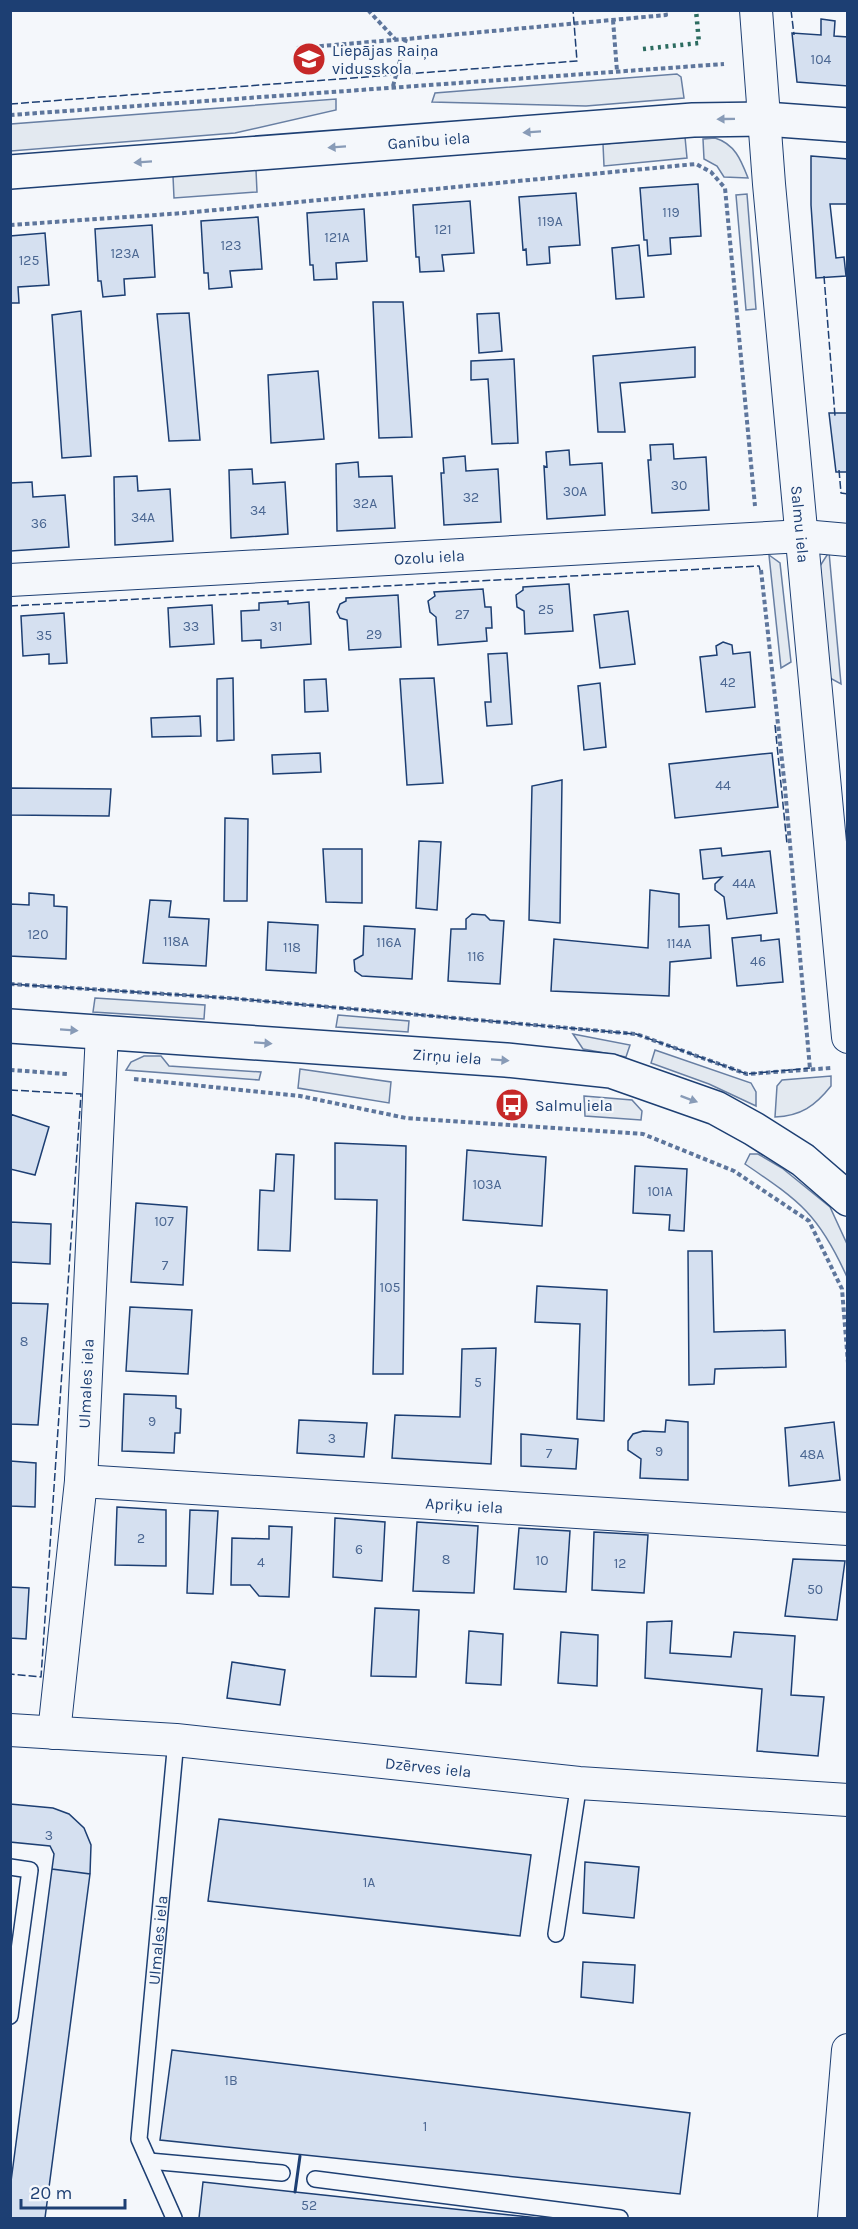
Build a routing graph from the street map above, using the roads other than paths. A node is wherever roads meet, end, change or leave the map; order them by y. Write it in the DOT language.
graph roads {
  1 [pos="756,10"];
  2 [pos="765,118"];
  3 [pos="848,125"];
  4 [pos="10,172"];
  5 [pos="803,536"];
  6 [pos="848,540"];
  7 [pos="10,580"];
  8 [pos="842,939"];
  9 [pos="10,1026"];
  10 [pos="102,1032"];
  11 [pos="848,1037"];
  12 [pos="848,1199"];
  13 [pos="81,1481"];
  14 [pos="848,1529"];
  15 [pos="10,1730"];
  16 [pos="54,1733"];
  17 [pos="176,1740"];
  18 [pos="579,1783"];
  19 [pos="848,1800"];
  20 [pos="10,1867"];
  21 [pos="556,1934"];
  22 [pos="10,2016"];
  23 [pos="848,2050"];
  24 [pos="149,2161"];
  25 [pos="282,2173"];
  26 [pos="315,2179"];
  27 [pos="174,2218"];
  28 [pos="620,2218"];
  29 [pos="834,2218"];
  1 -- 2 [label="street, Salmu iela"];
  2 -- 3 [label="highway, Ganību iela"];
  2 -- 4 [label="highway, Ganību iela, one-way"];
  2 -- 5 [label="street, Salmu iela"];
  5 -- 6 [label="street, Ozolu iela"];
  5 -- 7 [label="street, Ozolu iela"];
  5 -- 8 [label="street, Salmu iela"];
  8 -- 11 [label="street, Salmu iela"];
  9 -- 10 [label="highway, Zirņu iela, one-way"];
  10 -- 12 [label="highway, Zirņu iela, one-way"];
  10 -- 13 [label="street, Ulmales iela"];
  13 -- 14 [label="street, Apriķu iela"];
  13 -- 16 [label="street, Ulmales iela"];
  15 -- 16 [label="street, Dzērves iela"];
  16 -- 17 [label="street, Dzērves iela"];
  17 -- 18 [label="street, Dzērves iela"];
  17 -- 24 [label="lane, Ulmales iela"];
  18 -- 19 [label="street, Dzērves iela"];
  18 -- 21 [label="lane"];
  20 -- 22 [label="lane"];
  23 -- 29 [label="street"];
  24 -- 25 [label="lane"];
  24 -- 27 [label="lane"];
  26 -- 28 [label="lane"];
}
